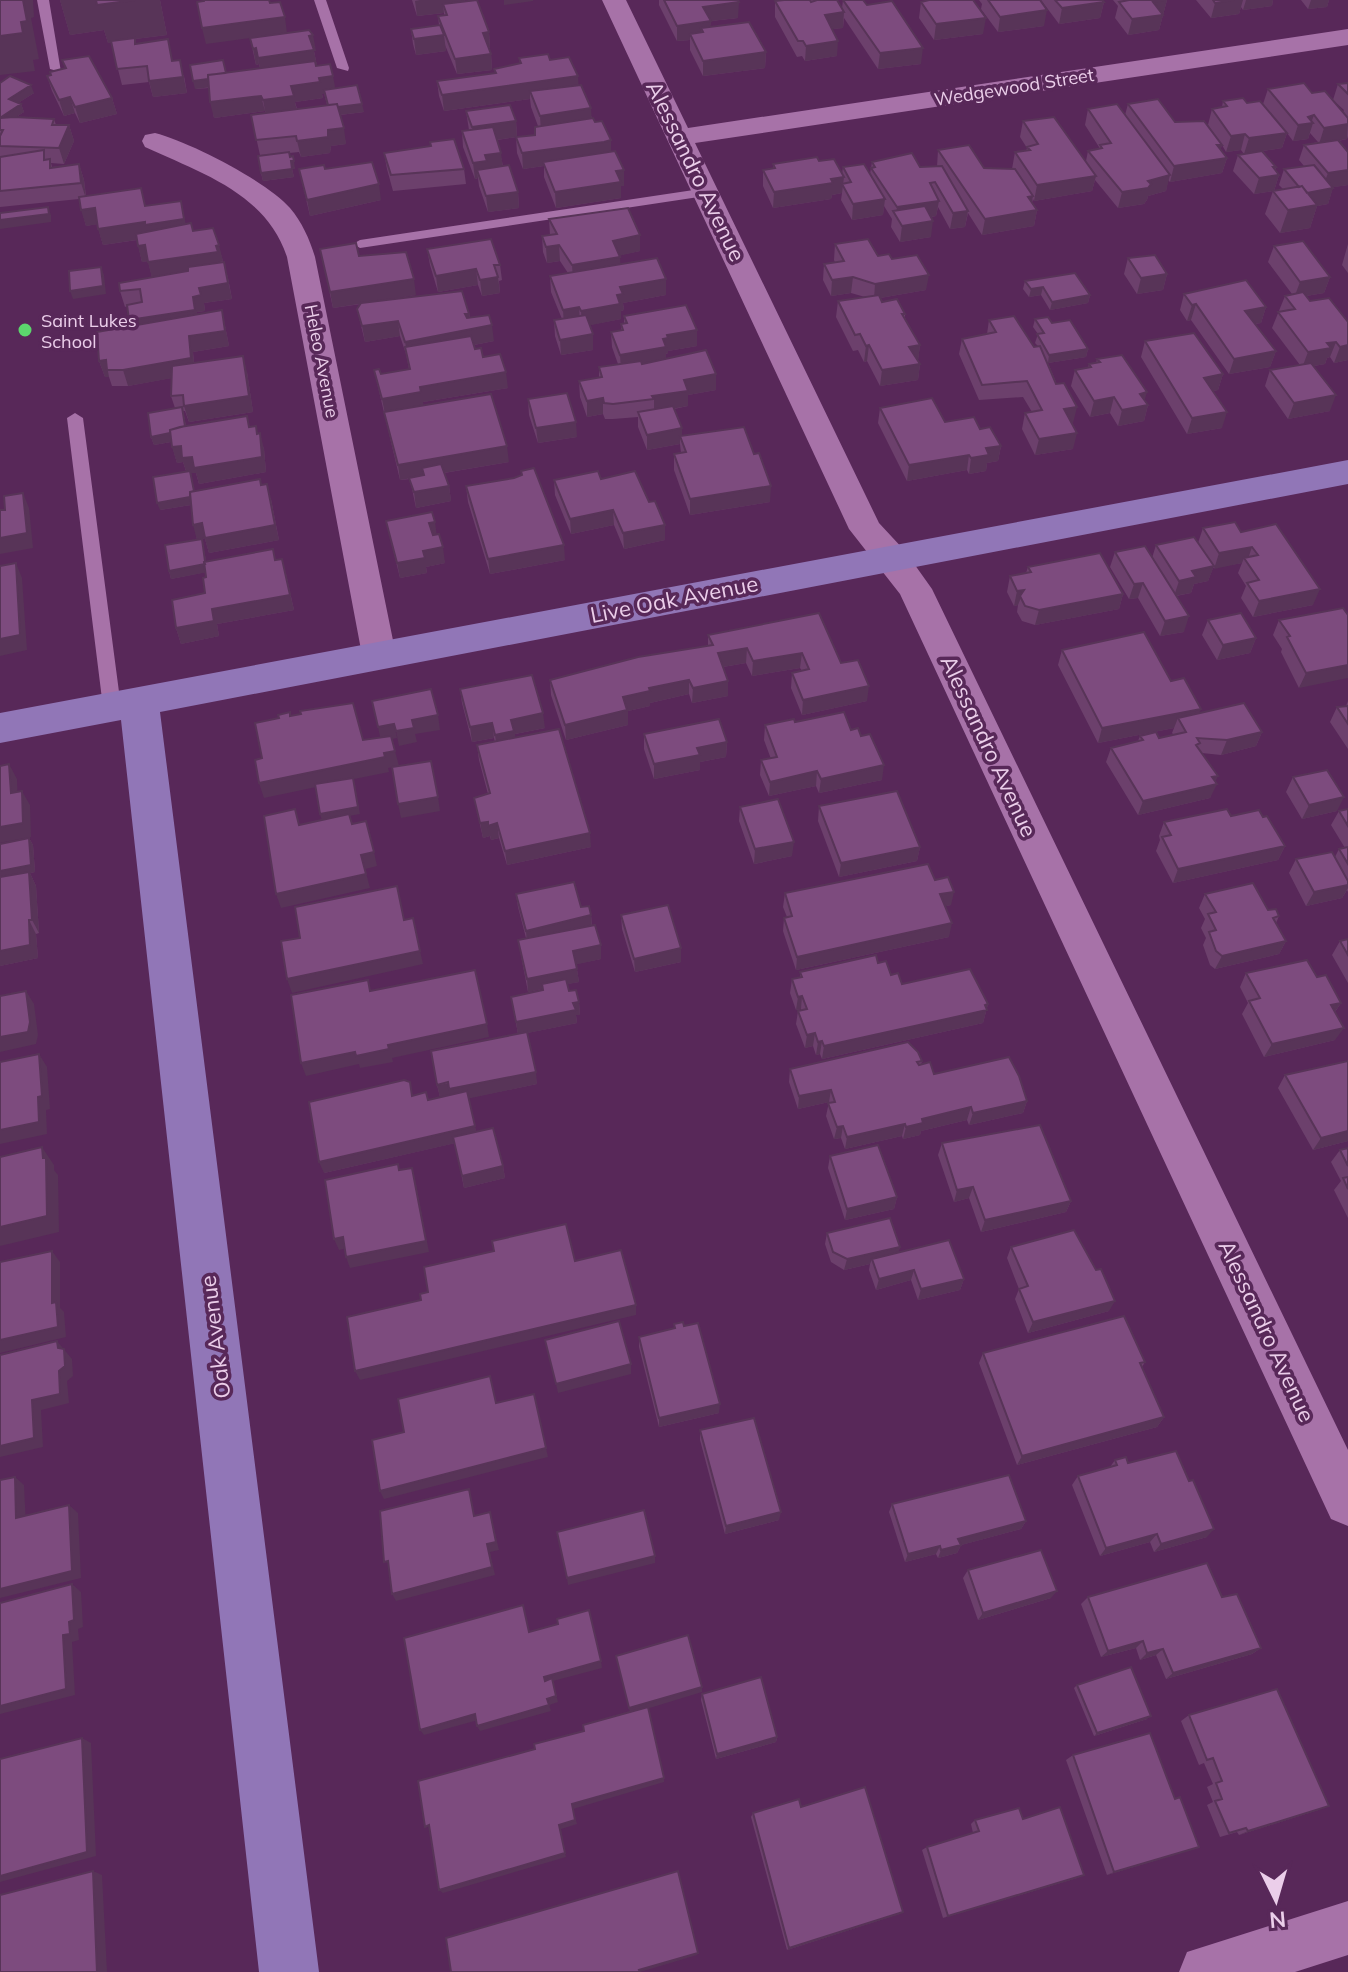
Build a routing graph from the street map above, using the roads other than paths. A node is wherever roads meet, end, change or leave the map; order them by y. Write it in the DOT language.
graph roads {
  1 [pos="43,0"];
  2 [pos="320,0"];
  3 [pos="614,0"];
  4 [pos="1348,37"];
  5 [pos="343,68"];
  6 [pos="56,69"];
  7 [pos="680,137"];
  8 [pos="155,141"];
  9 [pos="707,192"];
  10 [pos="360,244"];
  11 [pos="75,418"];
  12 [pos="1344,478"];
  13 [pos="893,559"];
  14 [pos="379,655"];
  15 [pos="126,704"];
  16 [pos="0,728"];
  17 [pos="1348,1502"];
  18 [pos="1348,1928"];
  19 [pos="289,1972"];
  20 [pos="1207,1972"];
  1 -- 6 [label="lane"];
  2 -- 5 [label="lane"];
  3 -- 7 [label="street, Alessandro Avenue"];
  4 -- 7 [label="street, Wedgewood Street"];
  7 -- 9 [label="street, Alessandro Avenue"];
  8 -- 14 [label="street, Heleo Avenue"];
  9 -- 10 [label="lane"];
  9 -- 13 [label="street, Alessandro Avenue"];
  11 -- 15 [label="lane"];
  12 -- 13 [label="street, Live Oak Avenue"];
  13 -- 14 [label="street, Live Oak Avenue"];
  13 -- 17 [label="street, Alessandro Avenue"];
  14 -- 15 [label="street, Live Oak Avenue"];
  15 -- 16 [label="street, Live Oak Avenue"];
  15 -- 19 [label="street, Oak Avenue"];
  18 -- 20 [label="street"];
}
